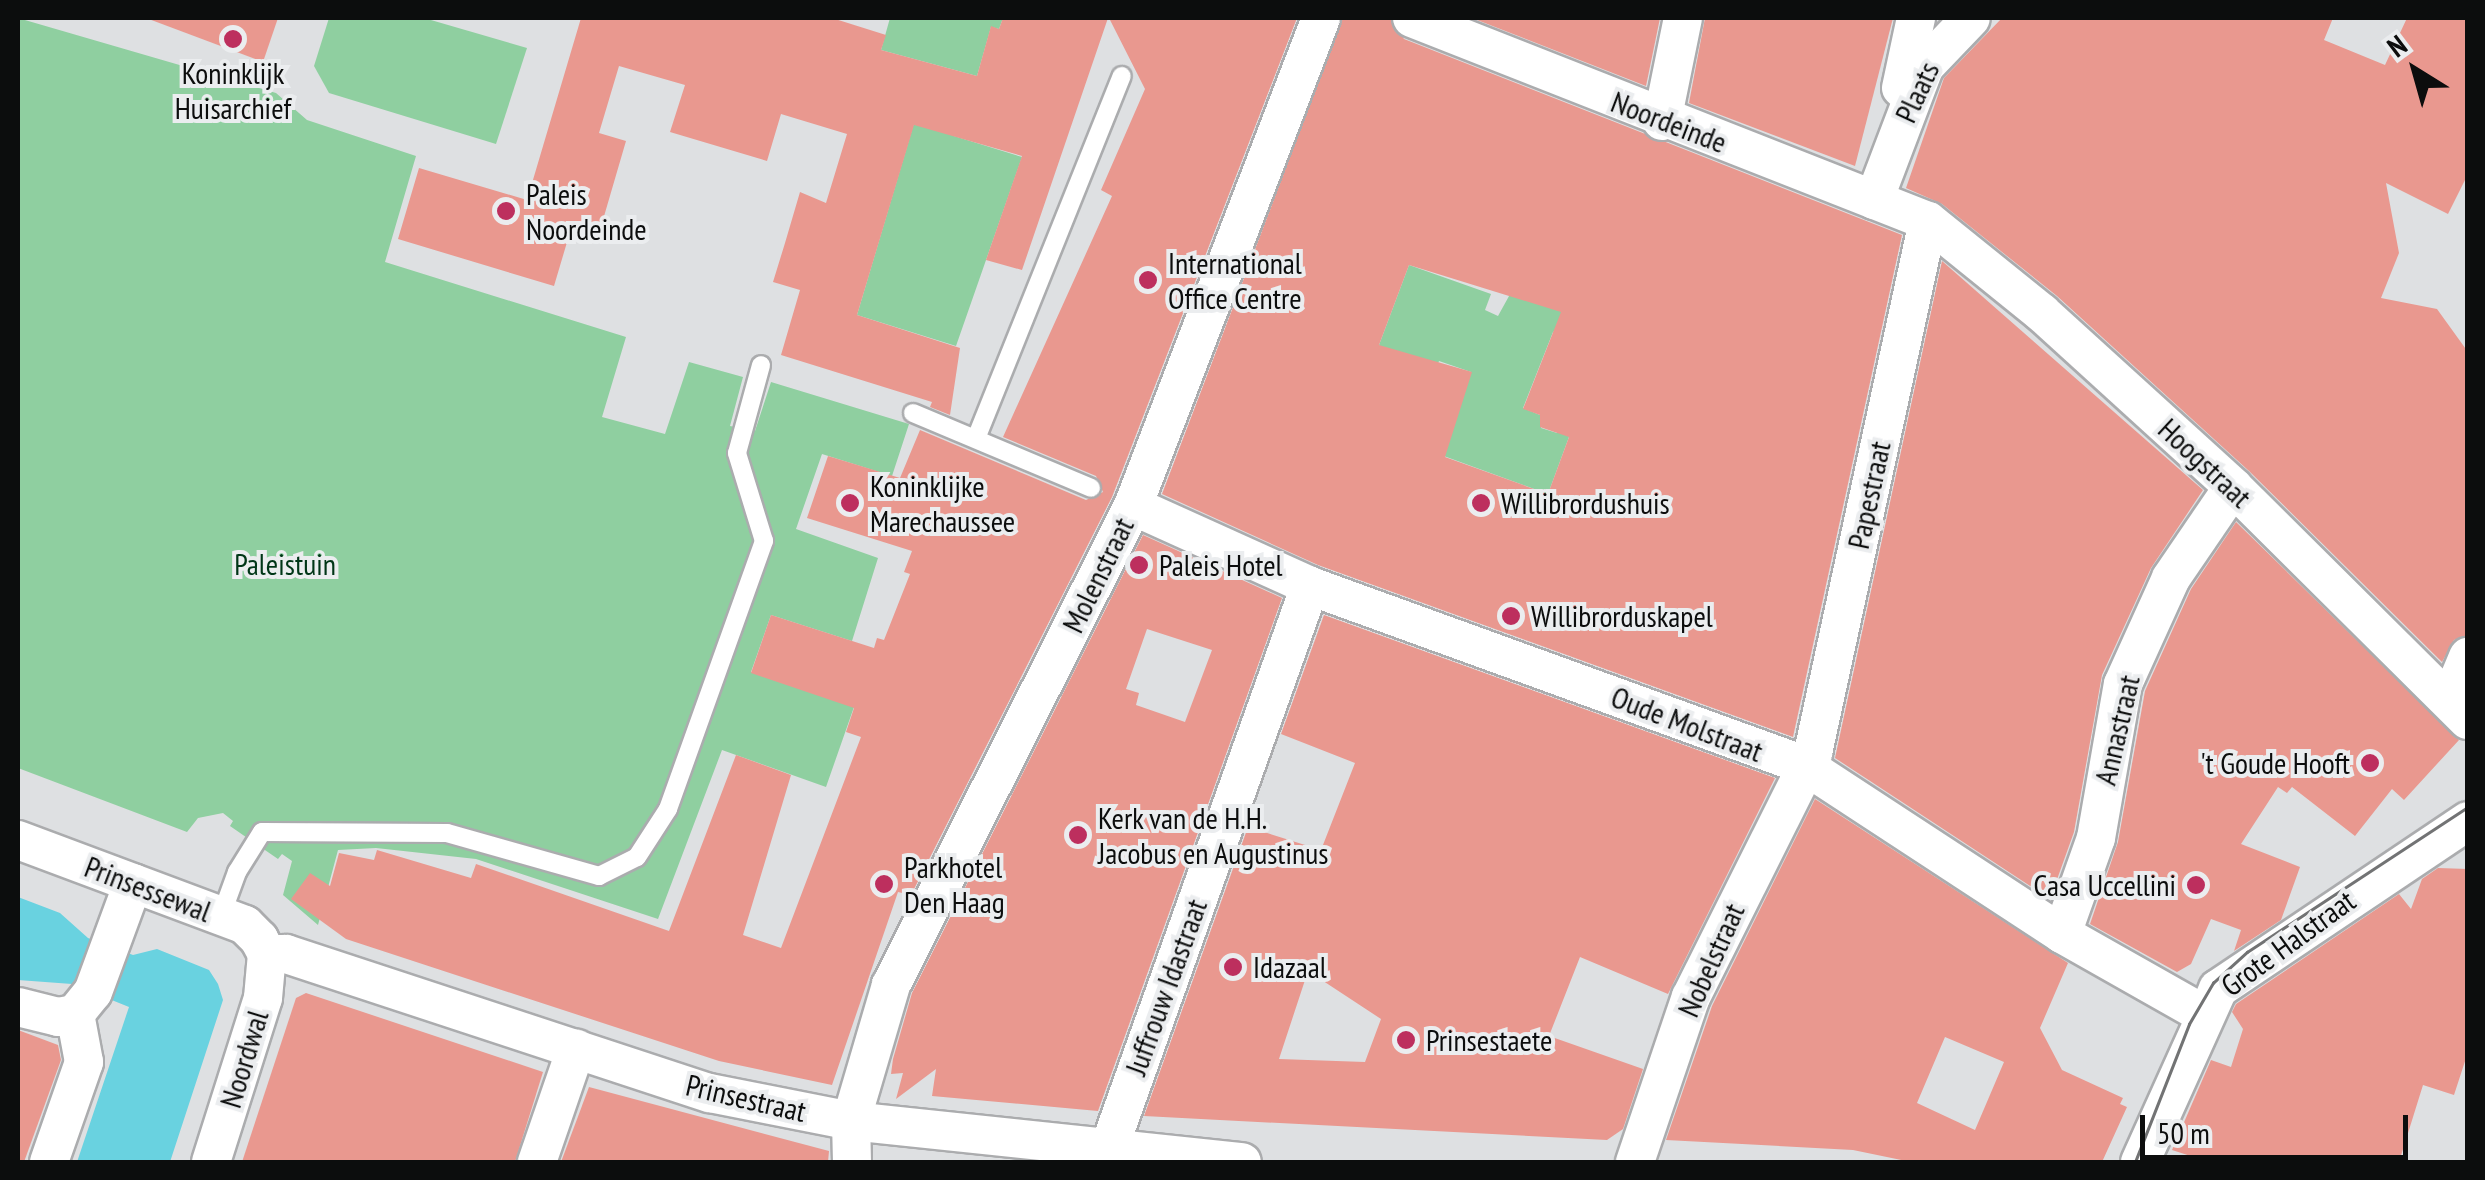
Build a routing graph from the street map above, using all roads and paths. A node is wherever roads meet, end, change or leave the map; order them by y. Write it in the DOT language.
graph roads {
  1 [pos="1322,18"];
  2 [pos="1412,18"];
  3 [pos="1683,18"];
  4 [pos="1916,18"];
  5 [pos="1971,18"];
  6 [pos="1122,76"];
  7 [pos="1662,121"];
  8 [pos="1878,190"];
  9 [pos="1928,222"];
  10 [pos="761,364"];
  11 [pos="912,413"];
  12 [pos="977,436"];
  13 [pos="2233,487"];
  14 [pos="1091,488"];
  15 [pos="1124,503"];
  16 [pos="1310,586"];
  17 [pos="2468,657"];
  18 [pos="2459,710"];
  19 [pos="1804,765"];
  20 [pos="2468,821"];
  21 [pos="18,840"];
  22 [pos="133,883"];
  23 [pos="222,916"];
  24 [pos="2062,934"];
  25 [pos="267,954"];
  26 [pos="84,1003"];
  27 [pos="18,1007"];
  28 [pos="2205,1015"];
  29 [pos="576,1049"];
  30 [pos="851,1121"];
  31 [pos="1106,1155"];
  32 [pos="49,1162"];
  33 [pos="211,1162"];
  34 [pos="537,1162"];
  35 [pos="852,1162"];
  36 [pos="1242,1162"];
  37 [pos="1634,1162"];
  38 [pos="2140,1162"];
  1 -- 15 [label="street, Molenstraat"];
  2 -- 7 [label="street, Noordeinde"];
  3 -- 7 [label="street"];
  4 -- 8 [label="street, Plaats"];
  5 -- 8 [label="street, Plaats"];
  6 -- 12 [label="lane"];
  7 -- 8 [label="street, Noordeinde"];
  8 -- 9 [label="street, Noordeinde"];
  9 -- 13 [label="street, Hoogstraat"];
  9 -- 19 [label="street, Papestraat"];
  10 -- 23 [label="lane"];
  11 -- 12 [label="lane"];
  12 -- 14 [label="lane"];
  13 -- 18 [label="street, Hoogstraat"];
  13 -- 24 [label="street, Annastraat"];
  15 -- 16 [label="street, Oude Molstraat"];
  15 -- 30 [label="street, Molenstraat"];
  16 -- 19 [label="street, Oude Molstraat"];
  16 -- 31 [label="street, Juffrouw Idastraat"];
  17 -- 18 [label="street"];
  19 -- 24 [label="street, Oude Molstraat"];
  19 -- 37 [label="street, Nobelstraat"];
  20 -- 28 [label="street, Grote Halstraat"];
  21 -- 22 [label="street, Prinsessewal"];
  22 -- 23 [label="street, Prinsessewal"];
  22 -- 26 [label="street"];
  23 -- 25 [label="street, Prinsessewal"];
  24 -- 28 [label="street, Oude Molstraat"];
  25 -- 29 [label="street, Prinsestraat"];
  25 -- 33 [label="street, Noordwal"];
  26 -- 27 [label="street"];
  26 -- 32 [label="street"];
  28 -- 38 [label="street, Grote Halstraat"];
  29 -- 30 [label="street, Prinsestraat"];
  29 -- 34 [label="street"];
  30 -- 31 [label="street, Prinsestraat"];
  30 -- 35 [label="street, Molenstraat"];
  31 -- 36 [label="street, Prinsestraat"];
}
